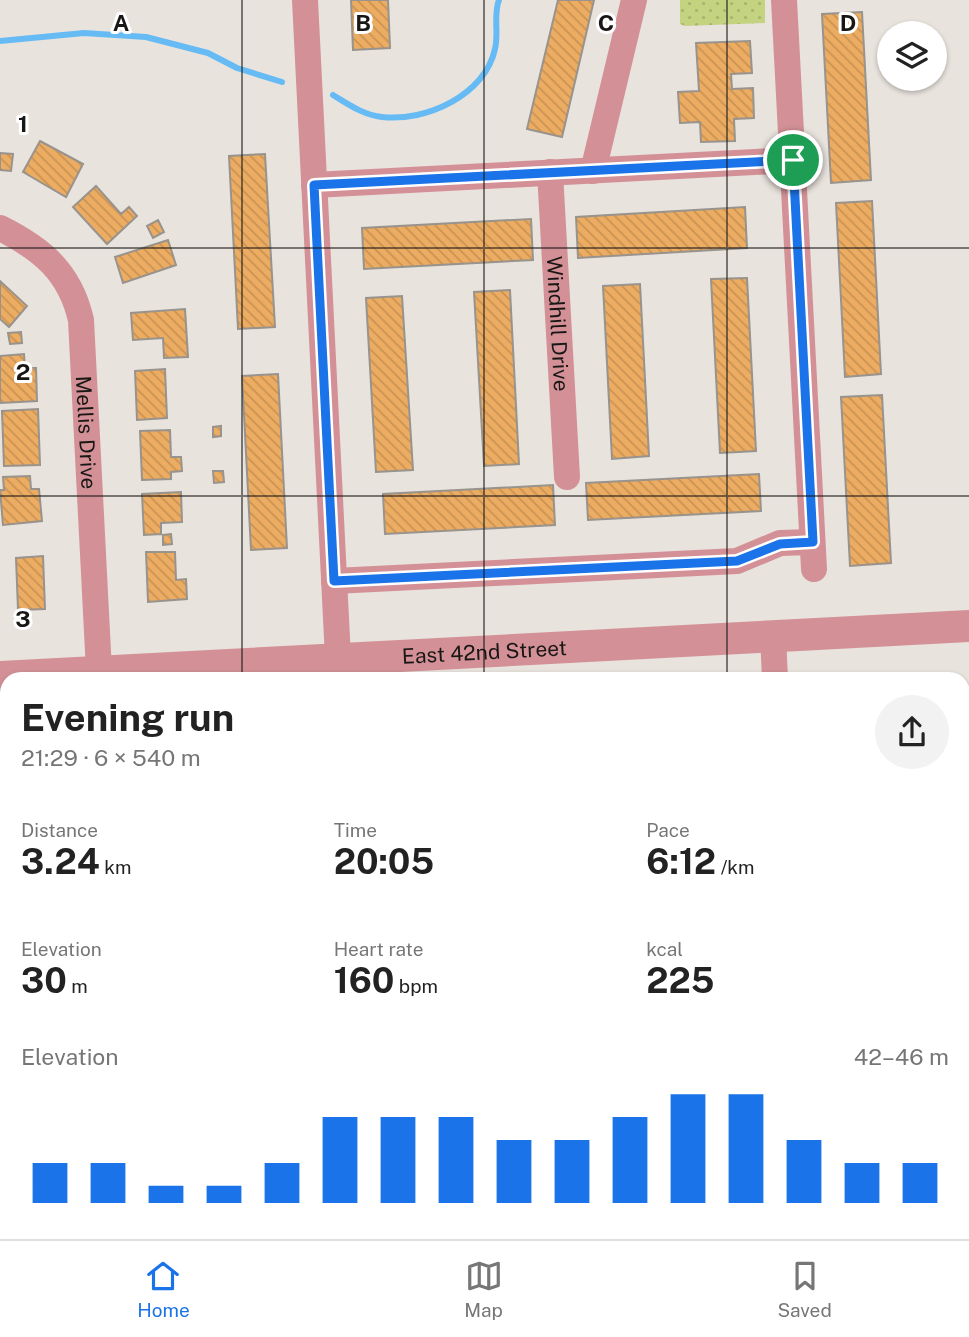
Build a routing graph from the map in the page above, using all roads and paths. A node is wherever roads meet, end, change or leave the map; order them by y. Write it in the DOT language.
graph roads {
  1 [pos="305,0"];
  2 [pos="634,0"];
  3 [pos="784,0"];
  4 [pos="793,160"];
  5 [pos="593,171"];
  6 [pos="550,172"];
  7 [pos="314,185"];
  8 [pos="0,228"];
  9 [pos="567,477"];
  10 [pos="813,542"];
  11 [pos="814,569"];
  12 [pos="334,581"];
  13 [pos="969,626"];
  14 [pos="773,636"];
  15 [pos="325,666"];
  16 [pos="270,670"];
  17 [pos="99,671"];
  18 [pos="82,672"];
  19 [pos="775,672"];
  1 -- 7 [label="street"];
  2 -- 5 [label="street"];
  3 -- 4 [label="street"];
  4 -- 5 [label="street"];
  4 -- 10 [label="street"];
  5 -- 6 [label="street"];
  6 -- 7 [label="street"];
  6 -- 9 [label="street, Windhill Drive"];
  7 -- 12 [label="street"];
  8 -- 17 [label="street, Mellis Drive"];
  10 -- 11 [label="street"];
  10 -- 12 [label="street"];
  12 -- 15 [label="street"];
  13 -- 14 [label="street, East 42nd Street"];
  14 -- 15 [label="street, East 42nd Street"];
  14 -- 19 [label="street"];
  15 -- 16 [label="street, East 42nd Street"];
  16 -- 17 [label="street, East 42nd Street"];
  17 -- 18 [label="street, East 42nd Street"];
}
